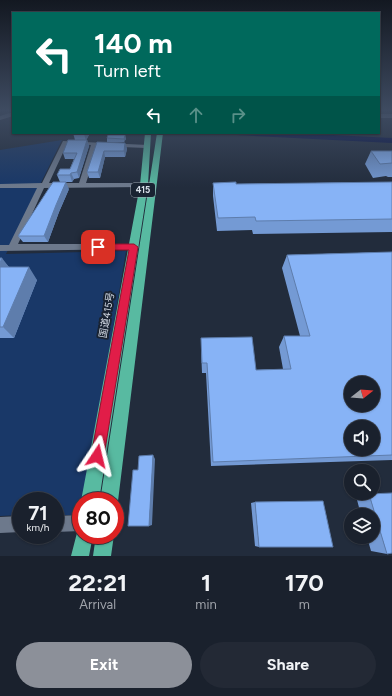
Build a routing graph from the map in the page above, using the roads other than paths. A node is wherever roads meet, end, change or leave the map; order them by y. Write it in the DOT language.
graph roads {
  1 [pos="148,136"];
  2 [pos="160,136"];
  3 [pos="95,143"];
  4 [pos="146,146"];
  5 [pos="82,185"];
  6 [pos="144,185"];
  7 [pos="0,186"];
  8 [pos="43,186"];
  9 [pos="134,247"];
  10 [pos="0,248"];
  11 [pos="12,248"];
  12 [pos="92,492"];
  13 [pos="110,492"];
  14 [pos="12,524"];
  15 [pos="0,525"];
  16 [pos="82,544"];
  17 [pos="104,544"];
  18 [pos="80,556"];
  19 [pos="102,556"];
  1 -- 4 [label="highway, 国道415号 / 415"];
  2 -- 13 [label="highway, 415"];
  3 -- 4 [label="street"];
  3 -- 5 [label="street"];
  3 -- 8 [label="street"];
  4 -- 6 [label="highway, 国道415号 / 415"];
  5 -- 6 [label="street"];
  5 -- 8 [label="street"];
  6 -- 9 [label="highway, 国道415号 / 415"];
  7 -- 8 [label="street"];
  8 -- 11 [label="street"];
  9 -- 11 [label="street"];
  9 -- 12 [label="highway, 国道415号 / 415"];
  10 -- 11 [label="street"];
  14 -- 15 [label="street"];
  16 -- 18 [label="highway"];
  17 -- 19 [label="highway"];
}
